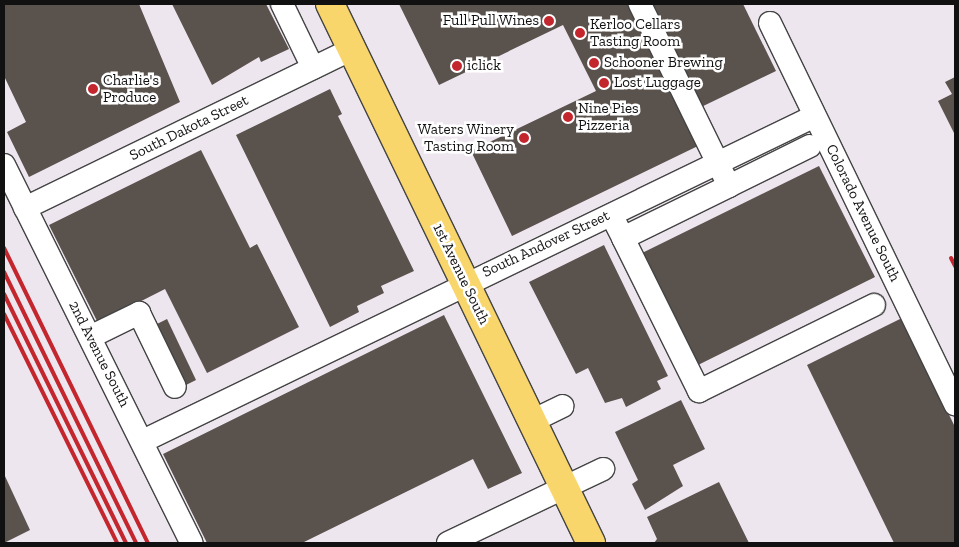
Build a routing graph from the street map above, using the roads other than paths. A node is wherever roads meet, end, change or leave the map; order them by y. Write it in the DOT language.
graph roads {
  1 [pos="282,4"];
  2 [pos="330,4"];
  3 [pos="640,4"];
  4 [pos="770,23"];
  5 [pos="352,48"];
  6 [pos="313,68"];
  7 [pos="810,119"];
  8 [pos="810,146"];
  9 [pos="717,163"];
  10 [pos="4,165"];
  11 [pos="729,186"];
  12 [pos="25,208"];
  13 [pos="611,214"];
  14 [pos="623,238"];
  15 [pos="465,283"];
  16 [pos="874,305"];
  17 [pos="90,337"];
  18 [pos="176,387"];
  19 [pos="955,404"];
  20 [pos="563,406"];
  21 [pos="532,421"];
  22 [pos="143,441"];
  23 [pos="603,469"];
  24 [pos="564,487"];
  25 [pos="192,543"];
  26 [pos="448,543"];
  27 [pos="591,543"];
  1 -- 6 [label="street"];
  2 -- 5 [label="main road, 1st Avenue South"];
  3 -- 9 [label="street"];
  4 -- 7 [label="street, Colorado Avenue South"];
  5 -- 6 [label="street, South Dakota Street"];
  5 -- 15 [label="main road, 1st Avenue South"];
  6 -- 12 [label="street, South Dakota Street"];
  7 -- 9 [label="street, South Andover Street"];
  7 -- 19 [label="street, Colorado Avenue South"];
  8 -- 11 [label="street"];
  9 -- 11 [label="street"];
  9 -- 13 [label="street, South Andover Street"];
  10 -- 12 [label="street, 2nd Avenue South"];
  11 -- 14 [label="street"];
  12 -- 17 [label="street, 2nd Avenue South"];
  13 -- 14 [label="street"];
  13 -- 15 [label="street, South Andover Street"];
  14 -- 16 [label="street"];
  15 -- 21 [label="main road, 1st Avenue South"];
  15 -- 22 [label="street, South Andover Street"];
  17 -- 18 [label="street"];
  17 -- 22 [label="street, 2nd Avenue South"];
  20 -- 21 [label="street"];
  21 -- 24 [label="main road, 1st Avenue South"];
  22 -- 25 [label="street, 2nd Avenue South"];
  23 -- 24 [label="street"];
  24 -- 26 [label="street"];
  24 -- 27 [label="main road, 1st Avenue South"];
}
